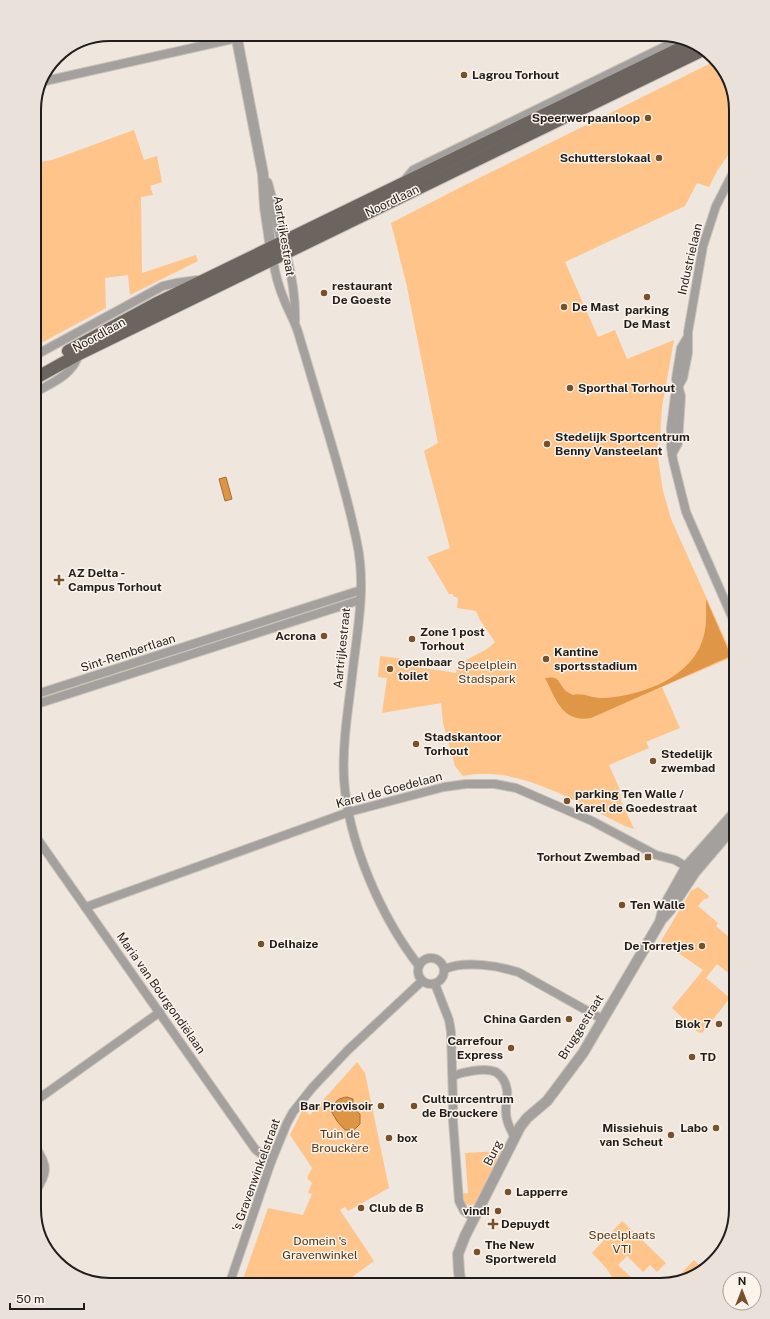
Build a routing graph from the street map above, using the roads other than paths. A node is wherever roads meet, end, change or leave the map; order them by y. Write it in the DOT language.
graph roads {
  1 [pos="216,41"];
  2 [pos="238,41"];
  3 [pos="674,42"];
  4 [pos="685,46"];
  5 [pos="697,53"];
  6 [pos="48,80"];
  7 [pos="263,174"];
  8 [pos="729,181"];
  9 [pos="402,183"];
  10 [pos="271,247"];
  11 [pos="284,247"];
  12 [pos="273,259"];
  13 [pos="207,279"];
  14 [pos="295,324"];
  15 [pos="41,352"];
  16 [pos="79,354"];
  17 [pos="41,366"];
  18 [pos="41,375"];
  19 [pos="41,389"];
  20 [pos="360,590"];
  21 [pos="360,600"];
  22 [pos="729,610"];
  23 [pos="256,623"];
  24 [pos="260,633"];
  25 [pos="184,647"];
  26 [pos="187,656"];
  27 [pos="78,681"];
  28 [pos="82,690"];
  29 [pos="41,694"];
  30 [pos="41,703"];
  31 [pos="349,812"];
  32 [pos="729,820"];
  33 [pos="729,831"];
  34 [pos="41,844"];
  35 [pos="691,869"];
  36 [pos="86,907"];
  37 [pos="419,966"];
  38 [pos="445,968"];
  39 [pos="422,980"];
  40 [pos="435,984"];
  41 [pos="160,1012"];
  42 [pos="602,1019"];
  43 [pos="453,1076"];
  44 [pos="41,1097"];
  45 [pos="515,1138"];
  46 [pos="41,1155"];
  47 [pos="271,1162"];
  48 [pos="41,1184"];
  49 [pos="474,1218"];
  50 [pos="231,1278"];
  51 [pos="460,1278"];
  1 -- 6 [label="street"];
  2 -- 7 [label="street, Aartrijkestraat"];
  3 -- 9 [label="street, Noordlaan"];
  4 -- 9 [label="main road, Noordlaan"];
  5 -- 11 [label="main road, Noordlaan"];
  7 -- 10 [label="street, Aartrijkestraat"];
  7 -- 11 [label="street, Aartrijkestraat"];
  8 -- 22 [label="street, Industrielaan"];
  9 -- 11 [label="main road, Noordlaan"];
  10 -- 11 [label="main road, Noordlaan"];
  10 -- 12 [label="street, Aartrijkestraat"];
  10 -- 13 [label="main road, Noordlaan"];
  11 -- 12 [label="main road, Noordlaan"];
  11 -- 14 [label="street, Aartrijkestraat"];
  12 -- 14 [label="street, Aartrijkestraat"];
  12 -- 16 [label="main road, Noordlaan"];
  13 -- 15 [label="street, Noordlaan"];
  13 -- 17 [label="main road, Noordlaan"];
  14 -- 20 [label="street, Aartrijkestraat"];
  16 -- 18 [label="main road, Noordlaan"];
  16 -- 19 [label="street, Noordlaan"];
  20 -- 21 [label="street, Aartrijkestraat"];
  20 -- 23 [label="street, Sint-Rembertlaan"];
  21 -- 24 [label="street, Sint-Rembertlaan"];
  21 -- 31 [label="street, Aartrijkestraat"];
  23 -- 24 [label="street"];
  23 -- 25 [label="street, Sint-Rembertlaan"];
  24 -- 26 [label="street, Sint-Rembertlaan"];
  25 -- 26 [label="street, Sint-Rembertlaan"];
  25 -- 27 [label="street, Sint-Rembertlaan"];
  26 -- 28 [label="street, Sint-Rembertlaan"];
  27 -- 28 [label="street, Sint-Rembertlaan"];
  27 -- 29 [label="street, Sint-Rembertlaan"];
  28 -- 30 [label="street, Sint-Rembertlaan"];
  31 -- 35 [label="street, Karel de Goedelaan"];
  31 -- 36 [label="street, Karel de Goedelaan"];
  31 -- 37 [label="street, Aartrijkestraat"];
  32 -- 35 [label="street, Bruggestraat"];
  33 -- 35 [label="street, Bruggestraat"];
  34 -- 36 [label="street, Maria van Bourgondiëlaan"];
  35 -- 42 [label="street, Bruggestraat"];
  36 -- 41 [label="street, Maria van Bourgondiëlaan"];
  37 -- 38 [label="street"];
  37 -- 39 [label="street"];
  38 -- 40 [label="street"];
  38 -- 42 [label="street"];
  39 -- 40 [label="street"];
  39 -- 47 [label="street, 's Gravenwinkelstraat"];
  40 -- 43 [label="street"];
  41 -- 44 [label="street"];
  41 -- 47 [label="street, Maria van Bourgondiëlaan"];
  42 -- 45 [label="street, Bruggestraat"];
  43 -- 45 [label="street, Burg"];
  43 -- 49 [label="street"];
  45 -- 49 [label="street, Burg"];
  46 -- 48 [label="street"];
  47 -- 50 [label="street, 's Gravenwinkelstraat"];
  49 -- 51 [label="street, Burg"];
}
